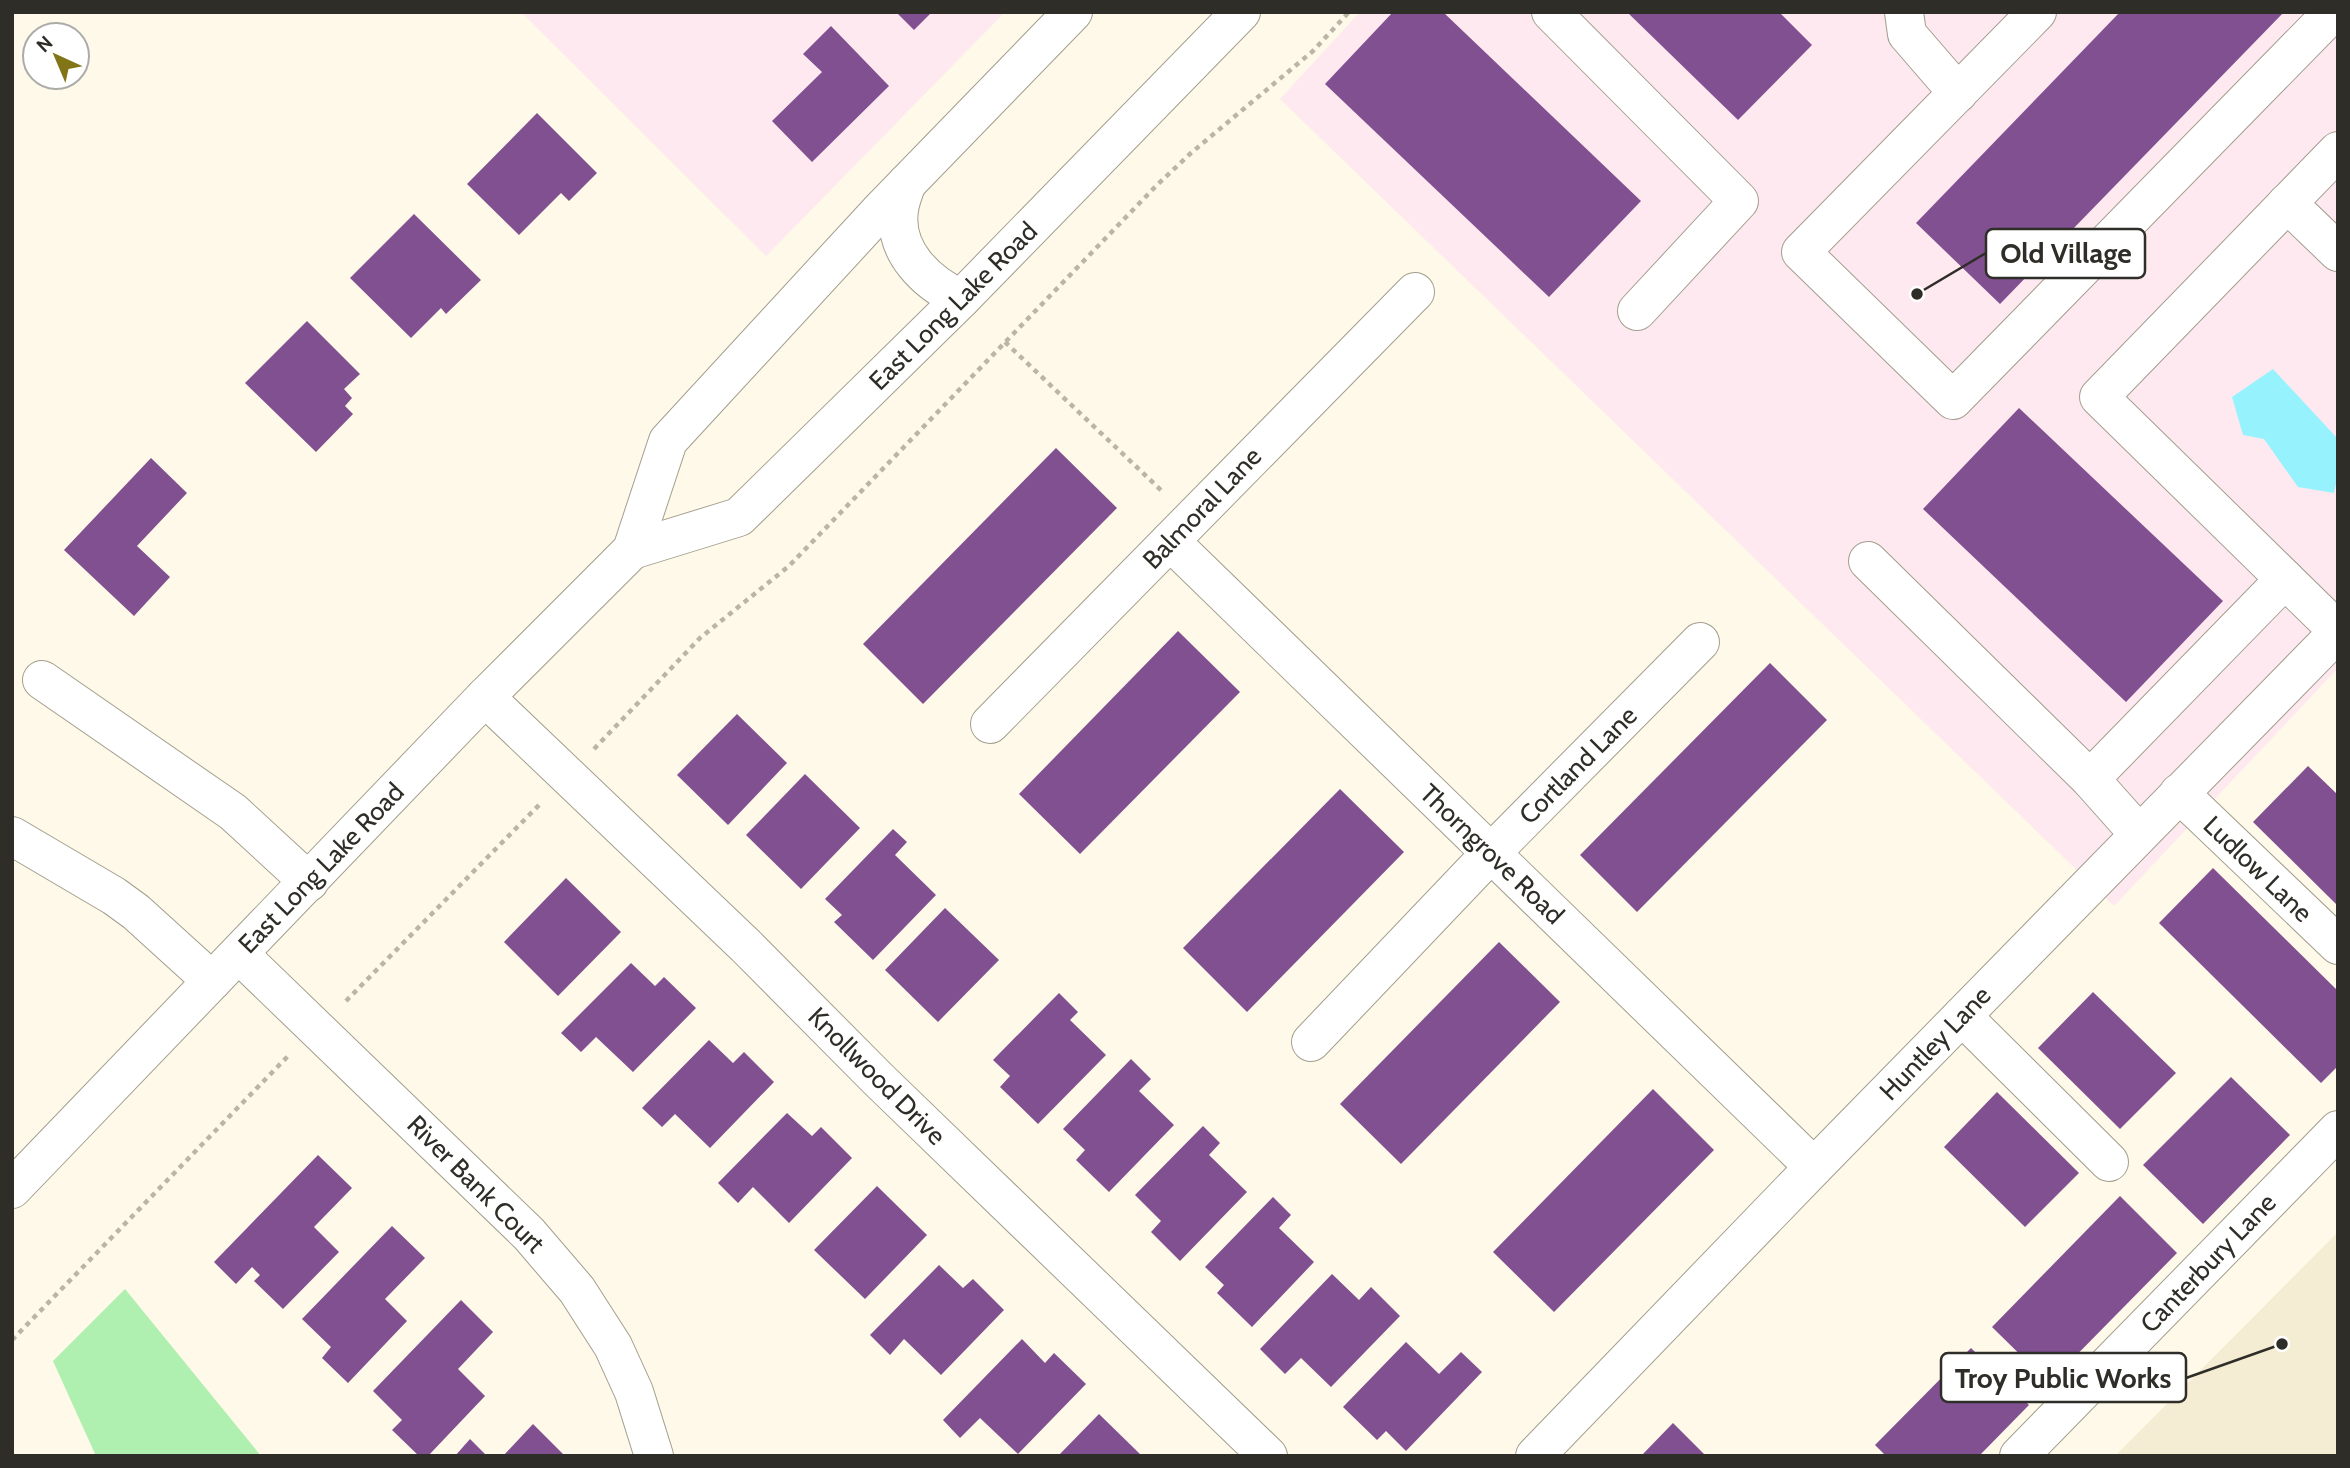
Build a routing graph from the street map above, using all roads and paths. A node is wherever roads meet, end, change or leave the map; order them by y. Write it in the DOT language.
graph roads {
  1 [pos="1073,12"];
  2 [pos="1241,12"];
  3 [pos="1349,12"];
  4 [pos="1551,12"];
  5 [pos="1904,12"];
  6 [pos="2037,12"];
  7 [pos="2333,12"];
  8 [pos="1958,93"];
  9 [pos="2338,151"];
  10 [pos="907,183"];
  11 [pos="2287,203"];
  12 [pos="2338,252"];
  13 [pos="1415,292"];
  14 [pos="961,299"];
  15 [pos="1637,311"];
  16 [pos="1004,342"];
  17 [pos="1180,530"];
  18 [pos="632,550"];
  19 [pos="1868,561"];
  20 [pos="2285,579"];
  21 [pos="2338,631"];
  22 [pos="1700,642"];
  23 [pos="42,680"];
  24 [pos="485,697"];
  25 [pos="990,724"];
  26 [pos="590,753"];
  27 [pos="2090,779"];
  28 [pos="2179,793"];
  29 [pos="541,803"];
  30 [pos="2139,834"];
  31 [pos="12,836"];
  32 [pos="1491,853"];
  33 [pos="309,882"];
  34 [pos="2338,945"];
  35 [pos="239,954"];
  36 [pos="212,981"];
  37 [pos="338,1009"];
  38 [pos="1962,1016"];
  39 [pos="1311,1042"];
  40 [pos="295,1048"];
  41 [pos="2338,1130"];
  42 [pos="2109,1162"];
  43 [pos="1814,1167"];
  44 [pos="12,1189"];
  45 [pos="12,1340"];
  46 [pos="1549,1451"];
  47 [pos="654,1456"];
  48 [pos="1268,1456"];
  49 [pos="2019,1456"];
  1 -- 10 [label="street, East Long Lake Road"];
  2 -- 14 [label="street, East Long Lake Road"];
  3 -- 16 [label="path"];
  4 -- 15 [label="street"];
  5 -- 8 [label="street"];
  6 -- 8 [label="street"];
  7 -- 8 [label="street"];
  9 -- 11 [label="street"];
  10 -- 14 [label="street"];
  10 -- 18 [label="street, East Long Lake Road"];
  11 -- 12 [label="street"];
  11 -- 20 [label="street"];
  13 -- 17 [label="street, Balmoral Lane"];
  14 -- 18 [label="street, East Long Lake Road"];
  16 -- 17 [label="path"];
  16 -- 26 [label="path"];
  17 -- 25 [label="street, Balmoral Lane"];
  17 -- 32 [label="street, Thorngrove Road"];
  18 -- 24 [label="street, East Long Lake Road"];
  19 -- 27 [label="street"];
  20 -- 21 [label="street"];
  20 -- 27 [label="street"];
  21 -- 28 [label="street, Huntley Lane"];
  22 -- 32 [label="street, Cortland Lane"];
  23 -- 33 [label="street"];
  24 -- 33 [label="street, East Long Lake Road"];
  24 -- 48 [label="street, Knollwood Drive"];
  27 -- 30 [label="street"];
  28 -- 30 [label="street, Huntley Lane"];
  28 -- 34 [label="street, Ludlow Lane"];
  29 -- 37 [label="path"];
  30 -- 38 [label="street, Huntley Lane"];
  31 -- 36 [label="street"];
  32 -- 39 [label="street, Cortland Lane"];
  32 -- 43 [label="street, Thorngrove Road"];
  33 -- 35 [label="street, East Long Lake Road"];
  35 -- 36 [label="street, East Long Lake Road"];
  35 -- 47 [label="street, River Bank Court"];
  36 -- 44 [label="street, East Long Lake Road"];
  38 -- 42 [label="street"];
  38 -- 43 [label="street, Huntley Lane"];
  40 -- 45 [label="path"];
  41 -- 49 [label="street, Canterbury Lane"];
  43 -- 46 [label="street, Huntley Lane"];
}
